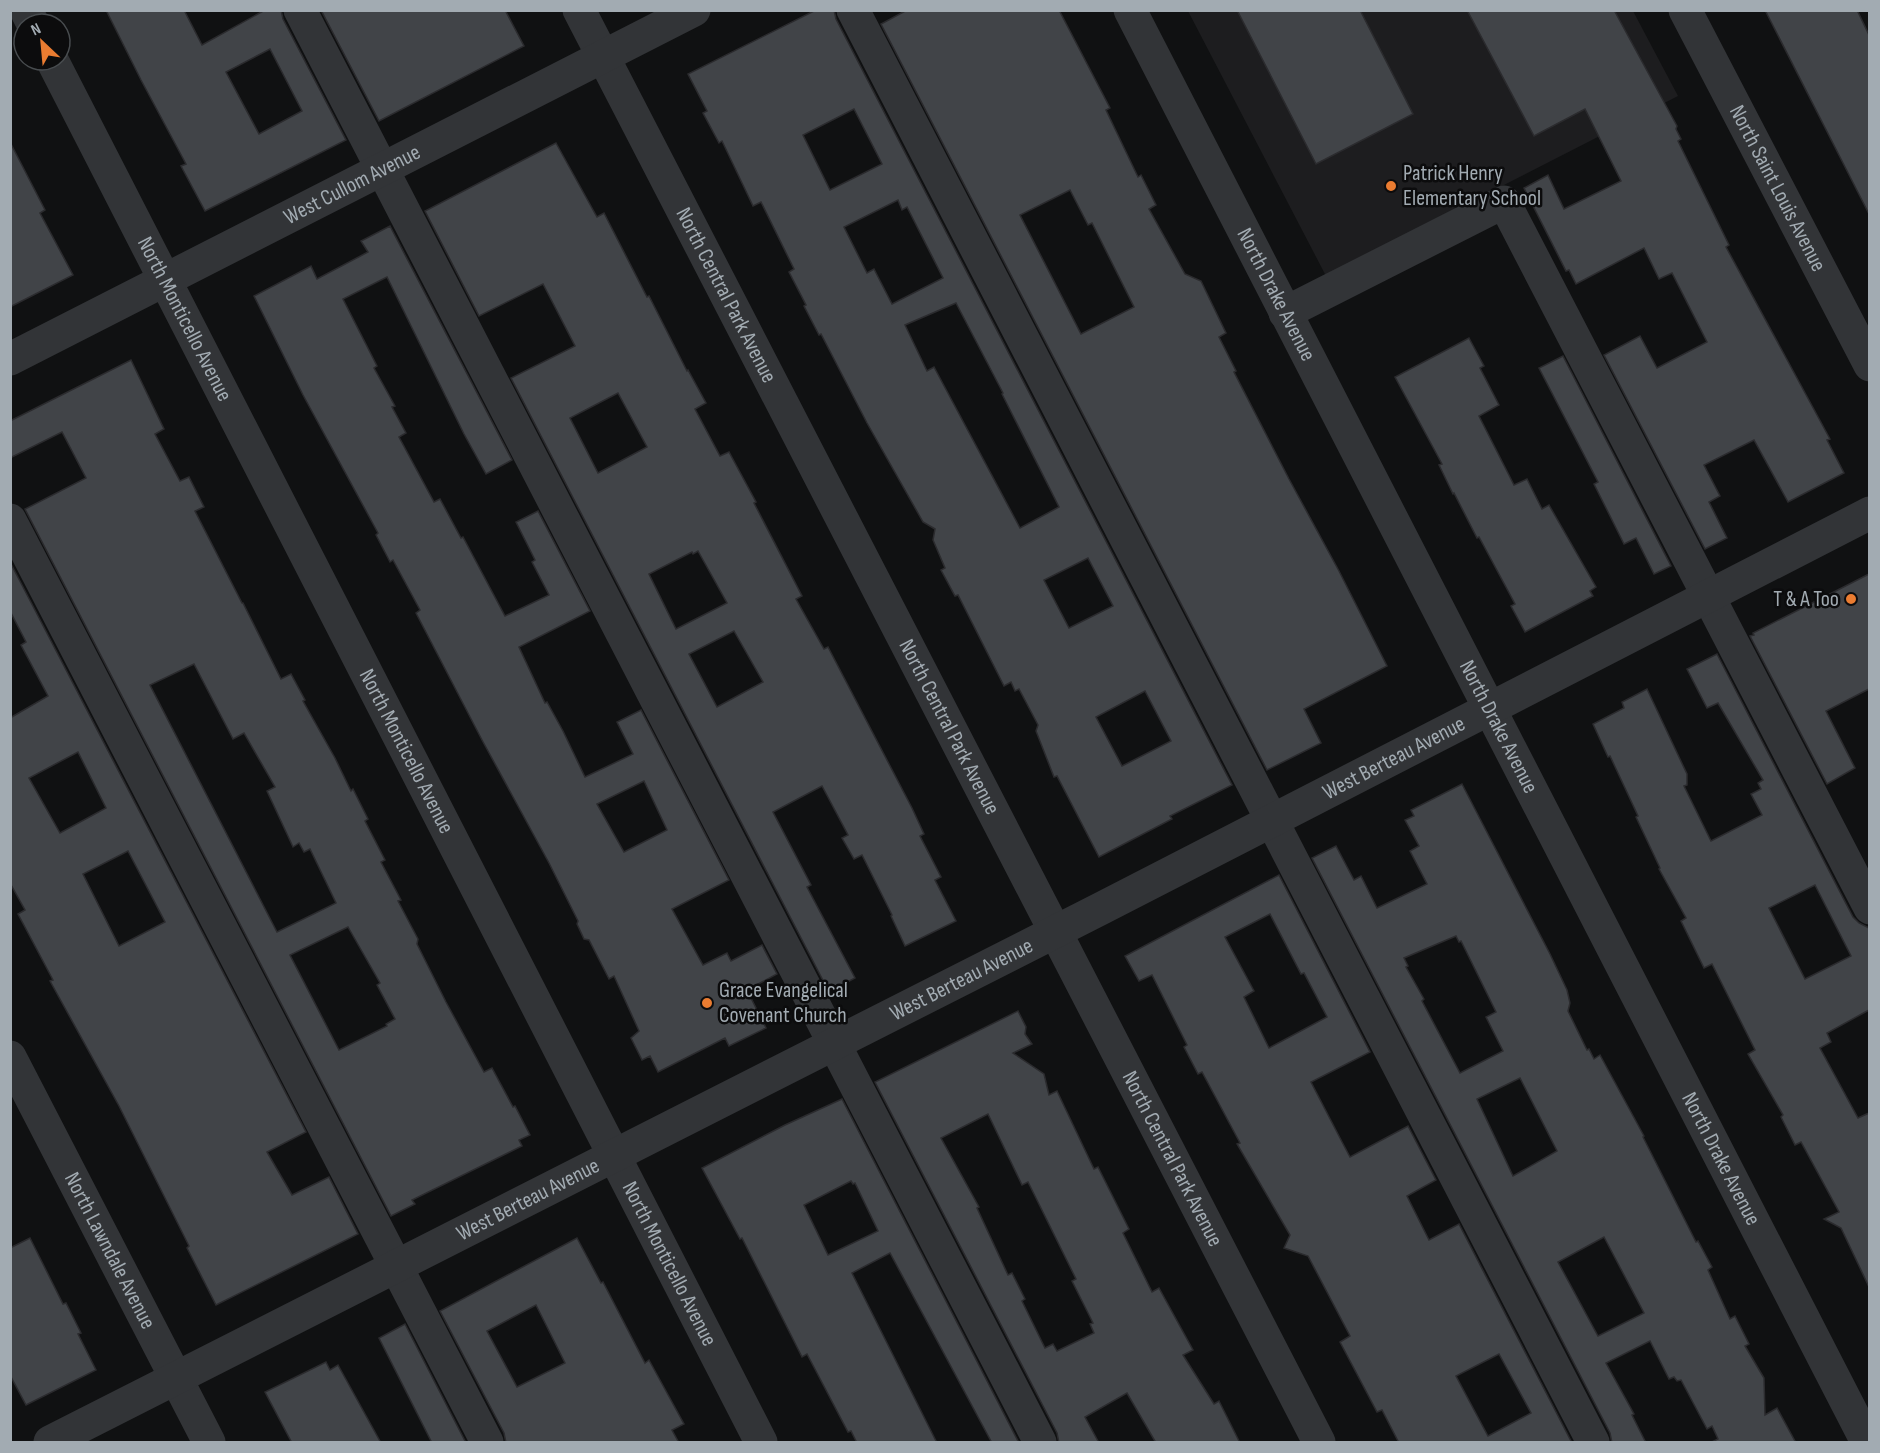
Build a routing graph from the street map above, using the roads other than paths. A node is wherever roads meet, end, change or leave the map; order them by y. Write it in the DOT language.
graph roads {
  1 [pos="300,10"];
  2 [pos="579,10"];
  3 [pos="694,10"];
  4 [pos="853,10"];
  5 [pos="1130,10"];
  6 [pos="1685,10"];
  7 [pos="603,57"];
  8 [pos="58,72"];
  9 [pos="382,170"];
  10 [pos="165,281"];
  11 [pos="1285,312"];
  12 [pos="10,359"];
  13 [pos="1869,365"];
  14 [pos="1869,513"];
  15 [pos="10,520"];
  16 [pos="1708,596"];
  17 [pos="1489,708"];
  18 [pos="1271,820"];
  19 [pos="1869,908"];
  20 [pos="1054,932"];
  21 [pos="835,1043"];
  22 [pos="10,1057"];
  23 [pos="614,1156"];
  24 [pos="396,1266"];
  25 [pos="176,1378"];
  26 [pos="50,1443"];
  27 [pos="209,1443"];
  28 [pos="487,1443"];
  29 [pos="761,1443"];
  30 [pos="1040,1443"];
  31 [pos="1319,1443"];
  32 [pos="1593,1443"];
  33 [pos="1867,1443"];
  1 -- 9 [label="street"];
  2 -- 7 [label="street, North Central Park Avenue"];
  3 -- 7 [label="street, West Cullom Avenue"];
  4 -- 18 [label="street"];
  5 -- 11 [label="street, North Drake Avenue"];
  6 -- 13 [label="street, North Saint Louis Avenue"];
  7 -- 9 [label="street, West Cullom Avenue"];
  7 -- 20 [label="street, North Central Park Avenue"];
  8 -- 10 [label="street, North Monticello Avenue"];
  9 -- 10 [label="street, West Cullom Avenue"];
  9 -- 21 [label="street"];
  10 -- 12 [label="street, West Cullom Avenue"];
  10 -- 23 [label="street, North Monticello Avenue"];
  11 -- 16 [label="street"];
  11 -- 17 [label="street, North Drake Avenue"];
  14 -- 16 [label="street, West Berteau Avenue"];
  15 -- 24 [label="street"];
  16 -- 17 [label="street, West Berteau Avenue"];
  16 -- 19 [label="street"];
  17 -- 18 [label="street, West Berteau Avenue"];
  17 -- 33 [label="street, North Drake Avenue"];
  18 -- 20 [label="street, West Berteau Avenue"];
  18 -- 32 [label="street"];
  20 -- 21 [label="street, West Berteau Avenue"];
  20 -- 31 [label="street, North Central Park Avenue"];
  21 -- 23 [label="street, West Berteau Avenue"];
  21 -- 30 [label="street"];
  22 -- 25 [label="street, North Lawndale Avenue"];
  23 -- 24 [label="street, West Berteau Avenue"];
  23 -- 29 [label="street, North Monticello Avenue"];
  24 -- 25 [label="street, West Berteau Avenue"];
  24 -- 28 [label="street"];
  25 -- 26 [label="street, West Berteau Avenue"];
  25 -- 27 [label="street, North Lawndale Avenue"];
}
